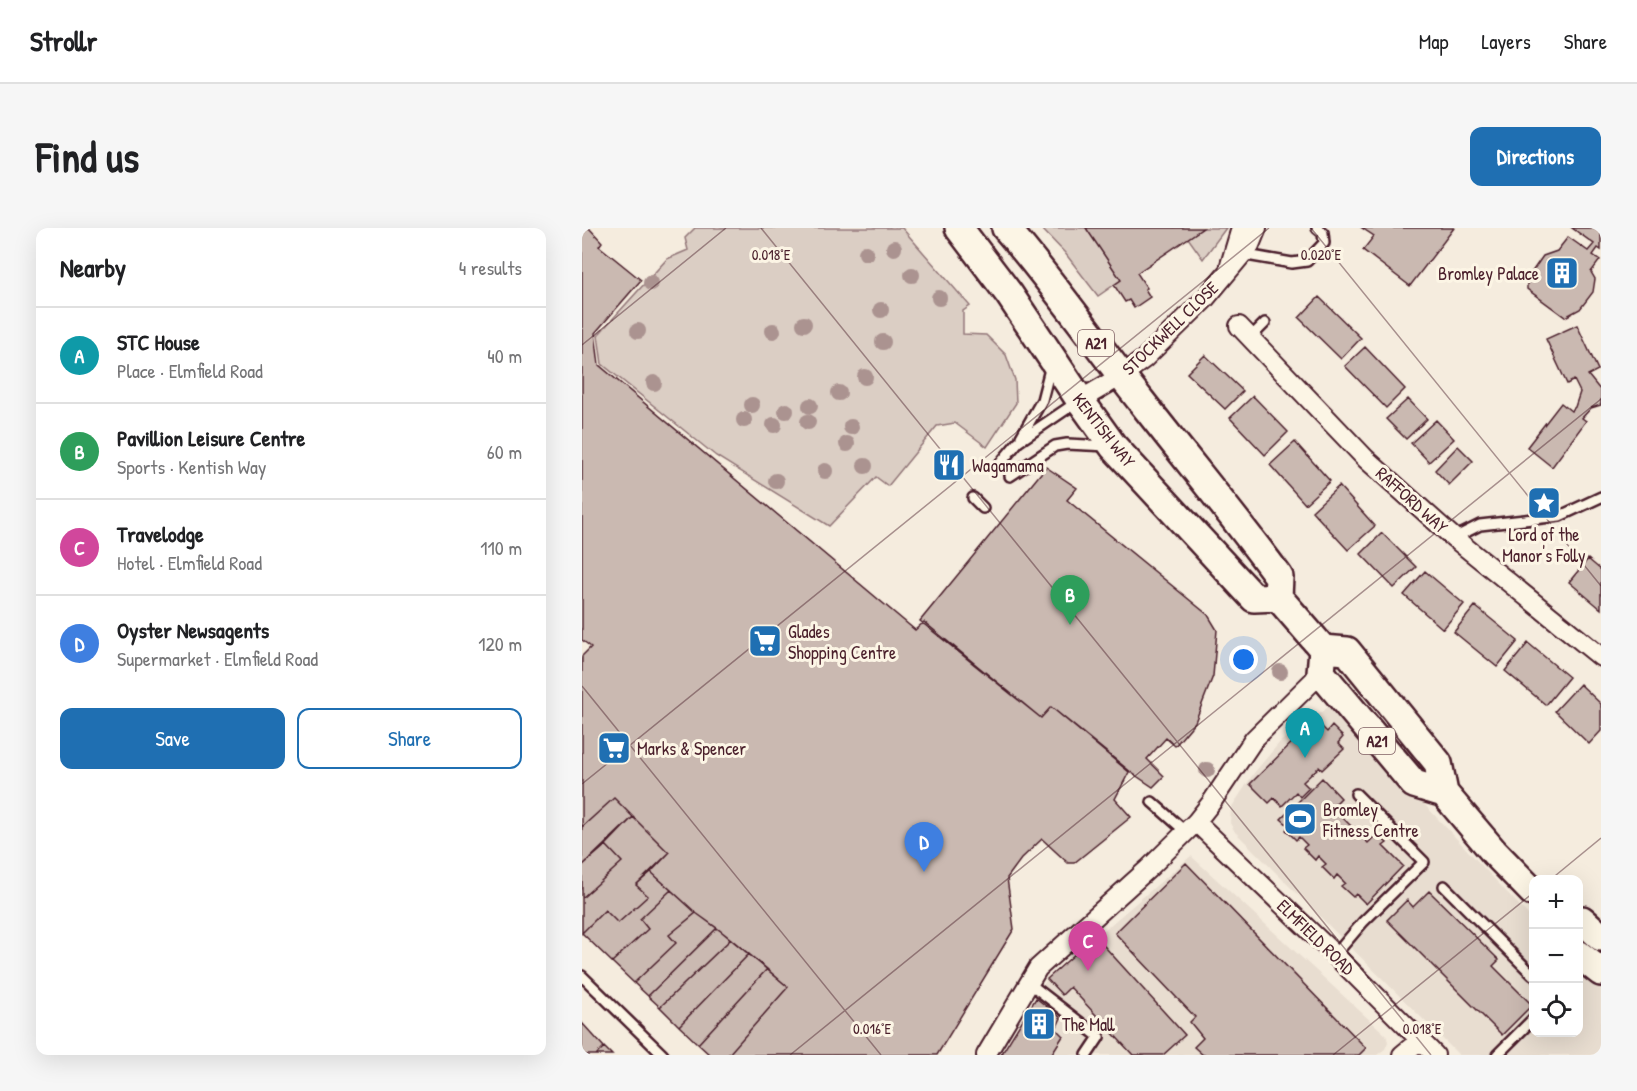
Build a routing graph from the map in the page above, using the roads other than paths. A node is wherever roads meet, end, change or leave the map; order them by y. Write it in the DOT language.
graph roads {
  1 [pos="959,228"];
  2 [pos="1006,228"];
  3 [pos="1241,228"];
  4 [pos="1257,228"];
  5 [pos="1317,228"];
  6 [pos="1238,254"];
  7 [pos="1265,323"];
  8 [pos="1244,332"];
  9 [pos="1052,359"];
  10 [pos="1121,376"];
  11 [pos="1080,400"];
  12 [pos="1018,442"];
  13 [pos="1113,446"];
  14 [pos="998,466"];
  15 [pos="1010,476"];
  16 [pos="1601,497"];
  17 [pos="973,498"];
  18 [pos="983,508"];
  19 [pos="1454,538"];
  20 [pos="1278,597"];
  21 [pos="1601,657"];
  22 [pos="1322,661"];
  23 [pos="1356,794"];
  24 [pos="1152,802"];
  25 [pos="1191,827"];
  26 [pos="1444,886"];
  27 [pos="1529,888"];
  28 [pos="1583,921"];
  29 [pos="1601,937"];
  30 [pos="1335,955"];
  31 [pos="1529,971"];
  32 [pos="582,976"];
  33 [pos="1029,983"];
  34 [pos="1529,1022"];
  35 [pos="1420,1040"];
  36 [pos="663,1055"];
  37 [pos="986,1055"];
  38 [pos="1087,1055"];
  39 [pos="1402,1055"];
  40 [pos="1435,1055"];
  41 [pos="1497,1055"];
  1 -- 9 [label="main road, KENTISH WAY / A21"];
  2 -- 10 [label="main road, A21"];
  3 -- 6 [label="street, STOCKWELL CLOSE"];
  4 -- 6 [label="street, STOCKWELL CLOSE"];
  5 -- 6 [label="lane"];
  6 -- 10 [label="street, STOCKWELL CLOSE"];
  7 -- 8 [label="lane"];
  8 -- 19 [label="street, RAFFORD WAY"];
  9 -- 11 [label="main road, KENTISH WAY / A21"];
  9 -- 12 [label="lane"];
  10 -- 11 [label="street, STOCKWELL CLOSE"];
  10 -- 20 [label="main road, A21"];
  11 -- 12 [label="lane"];
  11 -- 13 [label="main road, KENTISH WAY / A21"];
  12 -- 14 [label="lane"];
  13 -- 15 [label="lane"];
  13 -- 20 [label="main road, KENTISH WAY / A21"];
  16 -- 19 [label="lane"];
  17 -- 18 [label="lane"];
  19 -- 21 [label="street, RAFFORD WAY"];
  20 -- 22 [label="main road"];
  22 -- 25 [label="street"];
  22 -- 27 [label="main road, A21"];
  23 -- 30 [label="lane"];
  24 -- 25 [label="lane"];
  25 -- 30 [label="street, ELMFIELD ROAD"];
  25 -- 33 [label="street"];
  26 -- 31 [label="lane"];
  28 -- 29 [label="main road"];
  30 -- 35 [label="street, ELMFIELD ROAD"];
  32 -- 36 [label="lane"];
  33 -- 37 [label="street"];
  33 -- 38 [label="lane"];
  34 -- 41 [label="lane"];
  35 -- 39 [label="street"];
  35 -- 40 [label="street, ELMFIELD ROAD"];
}
